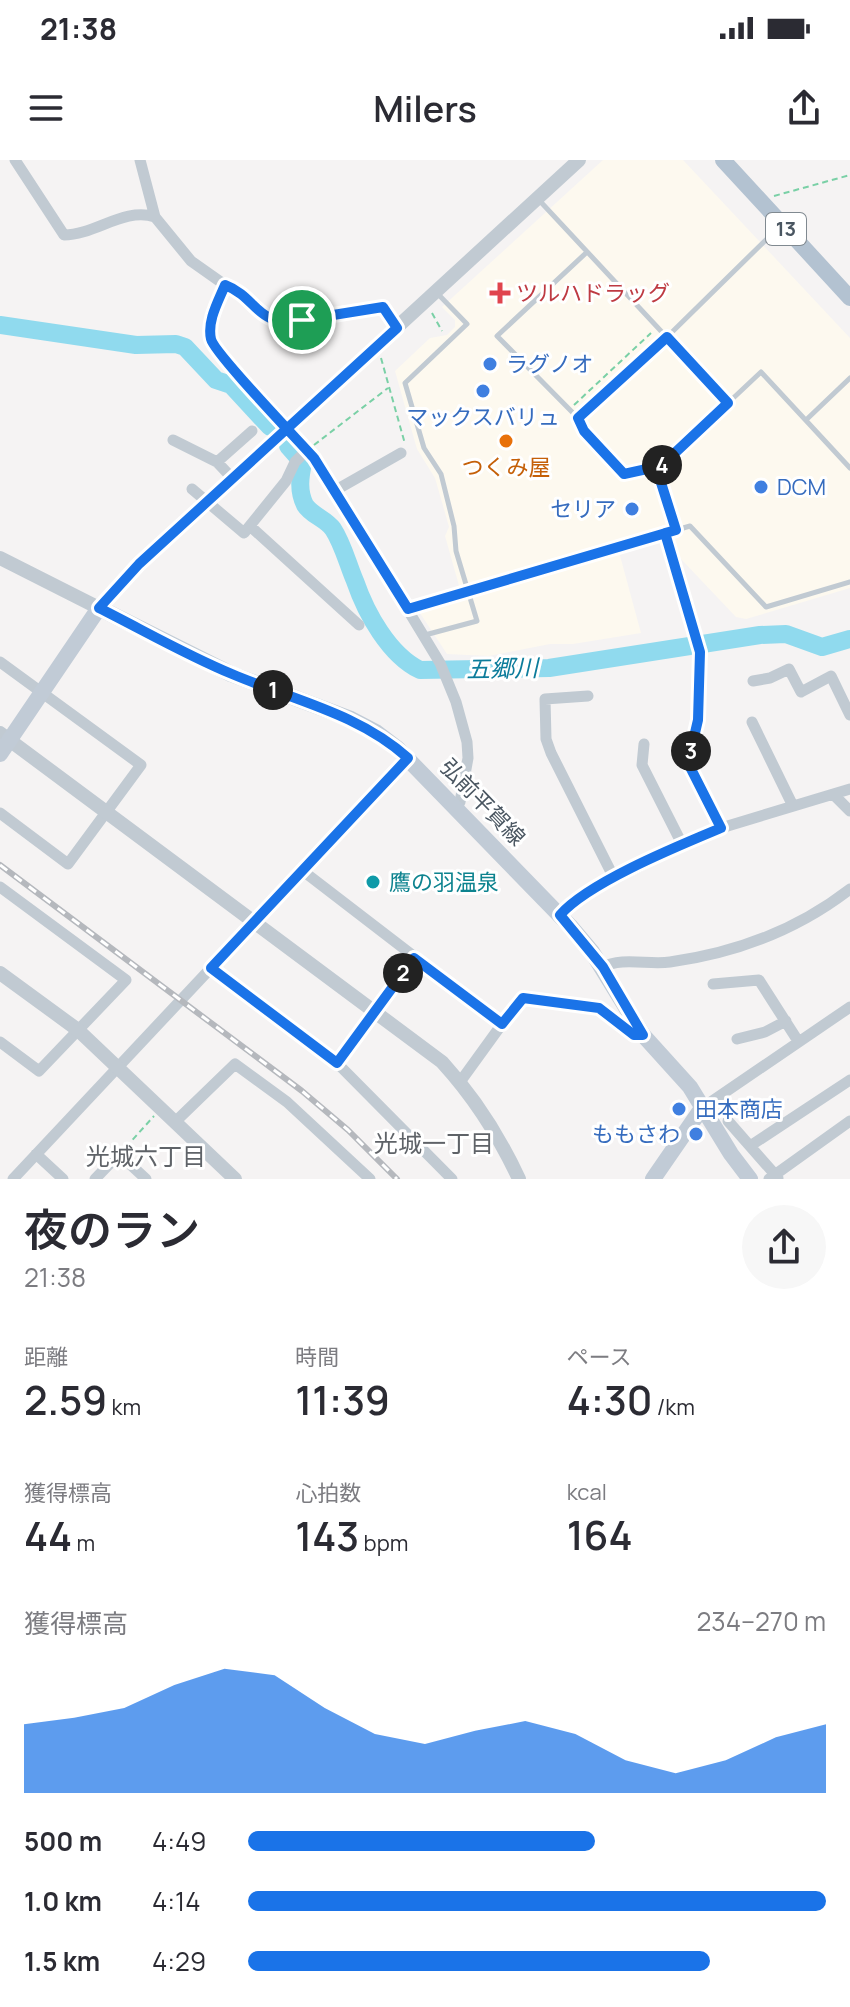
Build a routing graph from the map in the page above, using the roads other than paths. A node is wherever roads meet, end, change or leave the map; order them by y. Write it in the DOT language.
graph roads {
  1 [pos="15,160"];
  2 [pos="140,160"];
  3 [pos="579,160"];
  4 [pos="723,160"];
  5 [pos="538,198"];
  6 [pos="155,217"];
  7 [pos="782,224"];
  8 [pos="587,252"];
  9 [pos="225,285"];
  10 [pos="430,296"];
  11 [pos="850,298"];
  12 [pos="397,328"];
  13 [pos="667,337"];
  14 [pos="850,378"];
  15 [pos="728,403"];
  16 [pos="578,418"];
  17 [pos="806,420"];
  18 [pos="287,428"];
  19 [pos="252,431"];
  20 [pos="173,440"];
  21 [pos="405,453"];
  22 [pos="301,455"];
  23 [pos="217,462"];
  24 [pos="656,467"];
  25 [pos="850,468"];
  26 [pos="232,478"];
  27 [pos="192,489"];
  28 [pos="336,490"];
  29 [pos="207,502"];
  30 [pos="250,526"];
  31 [pos="670,532"];
  32 [pos="0,558"];
  33 [pos="850,582"];
  34 [pos="468,591"];
  35 [pos="99,608"];
  36 [pos="408,609"];
  37 [pos="359,625"];
  38 [pos="424,635"];
  39 [pos="0,662"];
  40 [pos="753,681"];
  41 [pos="41,693"];
  42 [pos="588,696"];
  43 [pos="850,715"];
  44 [pos="752,722"];
  45 [pos="3,742"];
  46 [pos="644,744"];
  47 [pos="408,758"];
  48 [pos="850,789"];
  49 [pos="834,795"];
  50 [pos="793,806"];
  51 [pos="457,807"];
  52 [pos="107,811"];
  53 [pos="850,811"];
  54 [pos="0,813"];
  55 [pos="721,828"];
  56 [pos="682,844"];
  57 [pos="303,871"];
  58 [pos="614,878"];
  59 [pos="0,887"];
  60 [pos="850,889"];
  61 [pos="560,915"];
  62 [pos="255,921"];
  63 [pos="414,958"];
  64 [pos="603,967"];
  65 [pos="211,968"];
  66 [pos="0,973"];
  67 [pos="713,984"];
  68 [pos="377,1011"];
  69 [pos="848,1012"];
  70 [pos="786,1021"];
  71 [pos="502,1024"];
  72 [pos="78,1030"];
  73 [pos="643,1035"];
  74 [pos="737,1039"];
  75 [pos="798,1041"];
  76 [pos="2,1048"];
  77 [pos="337,1063"];
  78 [pos="117,1068"];
  79 [pos="850,1080"];
  80 [pos="460,1082"];
  81 [pos="702,1108"];
  82 [pos="728,1121"];
  83 [pos="850,1121"];
  84 [pos="175,1122"];
  85 [pos="750,1146"];
  86 [pos="36,1154"];
  87 [pos="774,1177"];
  88 [pos="656,1178"];
  89 [pos="13,1179"];
  90 [pos="63,1179"];
  91 [pos="95,1179"];
  92 [pos="146,1179"];
  93 [pos="235,1179"];
  94 [pos="370,1179"];
  95 [pos="452,1179"];
  96 [pos="519,1179"];
  97 [pos="750,1179"];
  1 -- 6 [label="street"];
  2 -- 6 [label="street"];
  3 -- 5 [label="street"];
  4 -- 7 [label="main road, 13"];
  5 -- 8 [label="lane"];
  5 -- 10 [label="street"];
  6 -- 9 [label="street"];
  7 -- 11 [label="main road, 13"];
  7 -- 13 [label="lane"];
  8 -- 13 [label="lane"];
  8 -- 16 [label="lane"];
  9 -- 12 [label="street"];
  9 -- 18 [label="street"];
  10 -- 12 [label="street"];
  10 -- 34 [label="lane"];
  12 -- 18 [label="street"];
  13 -- 15 [label="lane"];
  13 -- 16 [label="lane"];
  14 -- 17 [label="lane"];
  15 -- 17 [label="lane"];
  15 -- 24 [label="lane"];
  16 -- 24 [label="lane"];
  17 -- 25 [label="lane"];
  18 -- 22 [label="street"];
  18 -- 26 [label="street"];
  19 -- 23 [label="street"];
  20 -- 23 [label="street"];
  21 -- 28 [label="street"];
  22 -- 28 [label="street"];
  22 -- 30 [label="street"];
  23 -- 26 [label="street"];
  24 -- 31 [label="lane"];
  26 -- 29 [label="street"];
  27 -- 29 [label="street"];
  28 -- 36 [label="street"];
  29 -- 30 [label="street"];
  29 -- 35 [label="street"];
  30 -- 37 [label="street"];
  31 -- 33 [label="lane"];
  31 -- 34 [label="lane"];
  31 -- 55 [label="street"];
  32 -- 35 [label="street"];
  34 -- 36 [label="lane"];
  34 -- 38 [label="lane"];
  35 -- 41 [label="main road"];
  35 -- 47 [label="main road, 弘前平賀線"];
  36 -- 38 [label="street"];
  38 -- 51 [label="street"];
  39 -- 41 [label="street"];
  40 -- 43 [label="street"];
  41 -- 45 [label="main road"];
  41 -- 52 [label="street"];
  42 -- 58 [label="street"];
  44 -- 50 [label="street"];
  45 -- 52 [label="street"];
  46 -- 56 [label="street"];
  47 -- 51 [label="main road, 弘前平賀線"];
  47 -- 57 [label="street"];
  48 -- 49 [label="street"];
  49 -- 50 [label="street"];
  49 -- 53 [label="street"];
  50 -- 55 [label="street"];
  51 -- 61 [label="main road, 弘前平賀線"];
  52 -- 54 [label="street"];
  52 -- 62 [label="street"];
  55 -- 56 [label="street"];
  56 -- 58 [label="street"];
  57 -- 62 [label="street"];
  57 -- 63 [label="street"];
  58 -- 61 [label="street"];
  59 -- 72 [label="street"];
  60 -- 64 [label="street"];
  61 -- 64 [label="main road, 弘前平賀線"];
  62 -- 65 [label="street"];
  62 -- 68 [label="street"];
  63 -- 68 [label="street"];
  63 -- 71 [label="street"];
  64 -- 73 [label="main road, 弘前平賀線"];
  65 -- 77 [label="street"];
  65 -- 78 [label="street"];
  66 -- 72 [label="street"];
  67 -- 70 [label="street"];
  68 -- 77 [label="street"];
  68 -- 80 [label="street"];
  69 -- 75 [label="street"];
  70 -- 74 [label="street"];
  70 -- 75 [label="street"];
  71 -- 73 [label="street"];
  71 -- 80 [label="street"];
  72 -- 76 [label="street"];
  72 -- 78 [label="street"];
  73 -- 81 [label="main road, 弘前平賀線"];
  75 -- 81 [label="street"];
  77 -- 95 [label="street"];
  78 -- 84 [label="street"];
  78 -- 86 [label="street"];
  79 -- 85 [label="street"];
  80 -- 96 [label="street"];
  81 -- 88 [label="main road"];
  81 -- 97 [label="main road, 弘前平賀線"];
  82 -- 85 [label="street"];
  83 -- 87 [label="street"];
  84 -- 93 [label="street"];
  84 -- 94 [label="street"];
  85 -- 87 [label="street"];
  86 -- 89 [label="street"];
  86 -- 90 [label="street"];
  91 -- 92 [label="street"];
}
